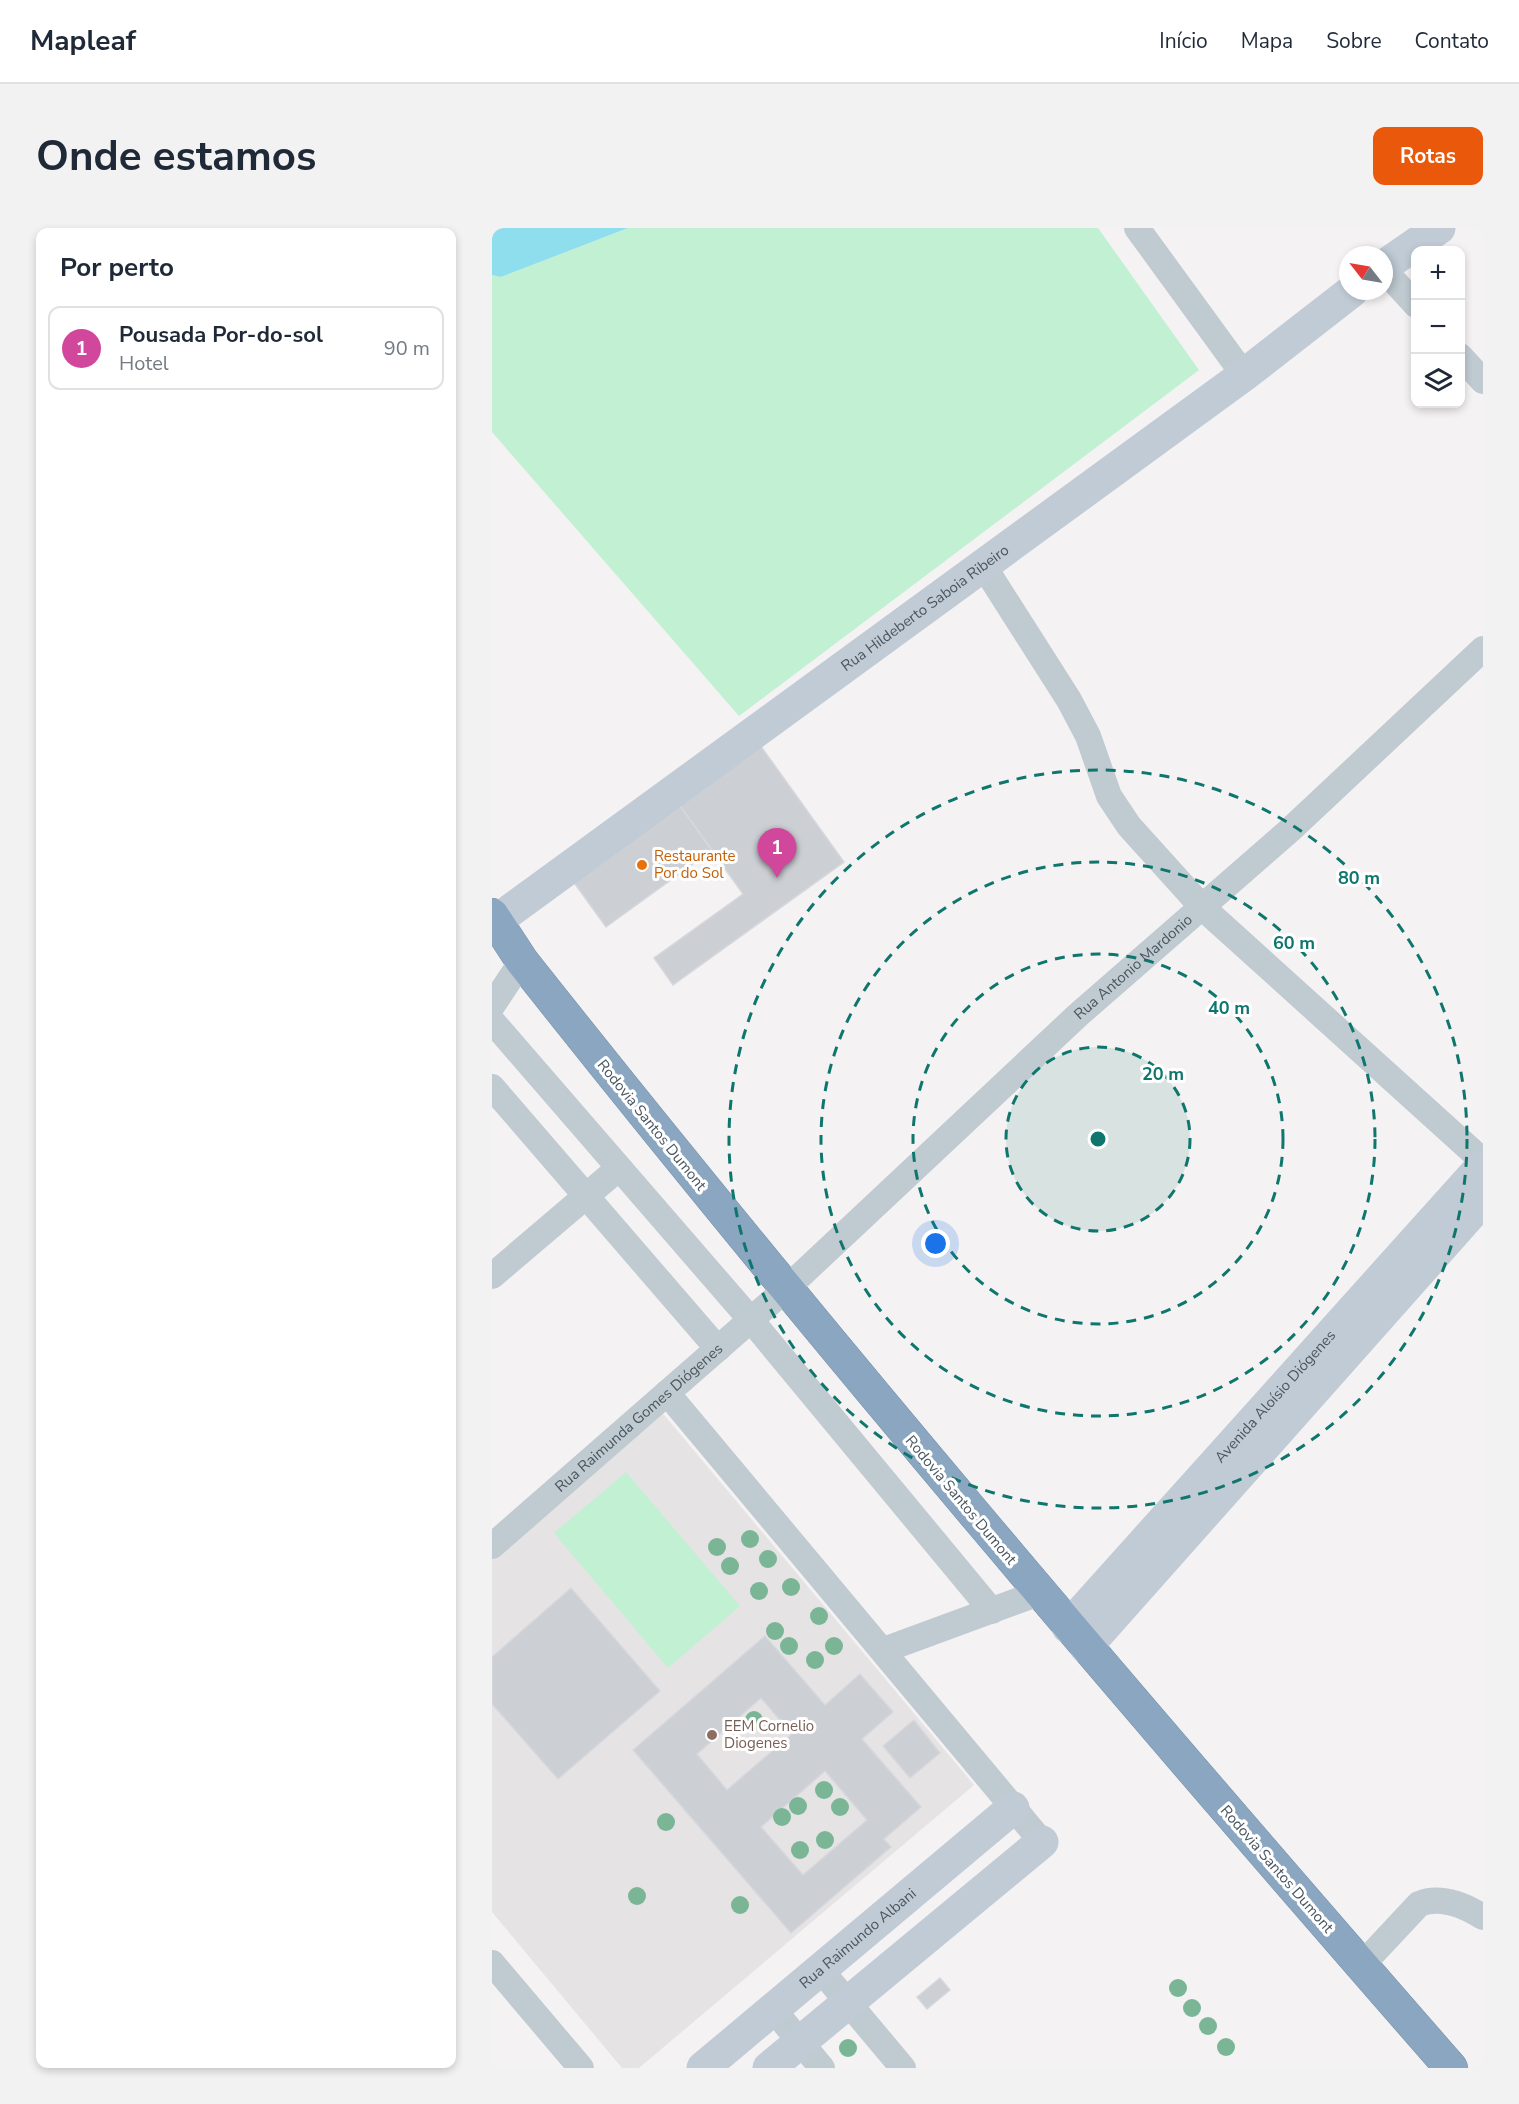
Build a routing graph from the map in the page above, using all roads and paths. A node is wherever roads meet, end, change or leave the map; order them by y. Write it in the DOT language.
graph roads {
  1 [pos="1137,228"];
  2 [pos="1439,228"];
  3 [pos="1393,261"];
  4 [pos="1393,278"];
  5 [pos="1340,300"];
  6 [pos="1412,300"];
  7 [pos="1465,361"];
  8 [pos="1244,375"];
  9 [pos="1483,381"];
  10 [pos="983,565"];
  11 [pos="1483,649"];
  12 [pos="1203,908"];
  13 [pos="494,918"];
  14 [pos="522,961"];
  15 [pos="492,1006"];
  16 [pos="492,1021"];
  17 [pos="492,1087"];
  18 [pos="1483,1163"];
  19 [pos="620,1168"];
  20 [pos="586,1196"];
  21 [pos="1483,1200"];
  22 [pos="492,1276"];
  23 [pos="786,1289"];
  24 [pos="751,1320"];
  25 [pos="718,1349"];
  26 [pos="667,1393"];
  27 [pos="492,1546"];
  28 [pos="1040,1593"];
  29 [pos="992,1611"];
  30 [pos="1077,1637"];
  31 [pos="884,1650"];
  32 [pos="1012,1808"];
  33 [pos="1042,1842"];
  34 [pos="1483,1917"];
  35 [pos="492,1963"];
  36 [pos="1361,1966"];
  37 [pos="819,1968"];
  38 [pos="846,2002"];
  39 [pos="772,2008"];
  40 [pos="800,2042"];
  41 [pos="581,2068"];
  42 [pos="703,2068"];
  43 [pos="769,2068"];
  44 [pos="822,2068"];
  45 [pos="903,2068"];
  46 [pos="1451,2068"];
  1 -- 8 [label="street"];
  2 -- 3 [label="street"];
  4 -- 6 [label="street"];
  5 -- 8 [label="street, Rua Hildeberto Saboia Ribeiro"];
  7 -- 9 [label="street"];
  8 -- 10 [label="street, Rua Hildeberto Saboia Ribeiro"];
  10 -- 12 [label="street"];
  10 -- 13 [label="street, Rua Hildeberto Saboia Ribeiro"];
  11 -- 12 [label="street, Rua Antonio Mardonio"];
  12 -- 18 [label="street"];
  12 -- 23 [label="street, Rua Antonio Mardonio"];
  13 -- 14 [label="highway, Rodovia Santos Dumont"];
  14 -- 15 [label="street"];
  14 -- 23 [label="highway, Rodovia Santos Dumont"];
  16 -- 19 [label="street"];
  17 -- 20 [label="street"];
  18 -- 30 [label="street, Avenida Aloísio Diógenes"];
  19 -- 20 [label="street"];
  19 -- 24 [label="street"];
  20 -- 22 [label="street"];
  20 -- 25 [label="street"];
  21 -- 30 [label="street, Avenida Aloísio Diógenes"];
  23 -- 24 [label="street, Rua Raimunda Gomes Diógenes"];
  23 -- 28 [label="highway, Rodovia Santos Dumont"];
  24 -- 25 [label="street, Rua Raimunda Gomes Diógenes"];
  24 -- 29 [label="street"];
  25 -- 26 [label="street, Rua Raimunda Gomes Diógenes"];
  26 -- 27 [label="street, Rua Raimunda Gomes Diógenes"];
  26 -- 31 [label="street"];
  28 -- 29 [label="street"];
  28 -- 30 [label="highway, Rodovia Santos Dumont"];
  29 -- 31 [label="street"];
  30 -- 36 [label="highway, Rodovia Santos Dumont"];
  31 -- 32 [label="street"];
  32 -- 33 [label="street"];
  32 -- 37 [label="street, Rua Raimundo Albani"];
  33 -- 38 [label="street"];
  34 -- 36 [label="street"];
  35 -- 41 [label="street"];
  36 -- 46 [label="highway, Rodovia Santos Dumont"];
  37 -- 38 [label="street"];
  37 -- 39 [label="street, Rua Raimundo Albani"];
  38 -- 40 [label="street"];
  38 -- 45 [label="street"];
  39 -- 40 [label="street"];
  39 -- 42 [label="street, Rua Raimundo Albani"];
  40 -- 43 [label="street"];
  40 -- 44 [label="street"];
}
